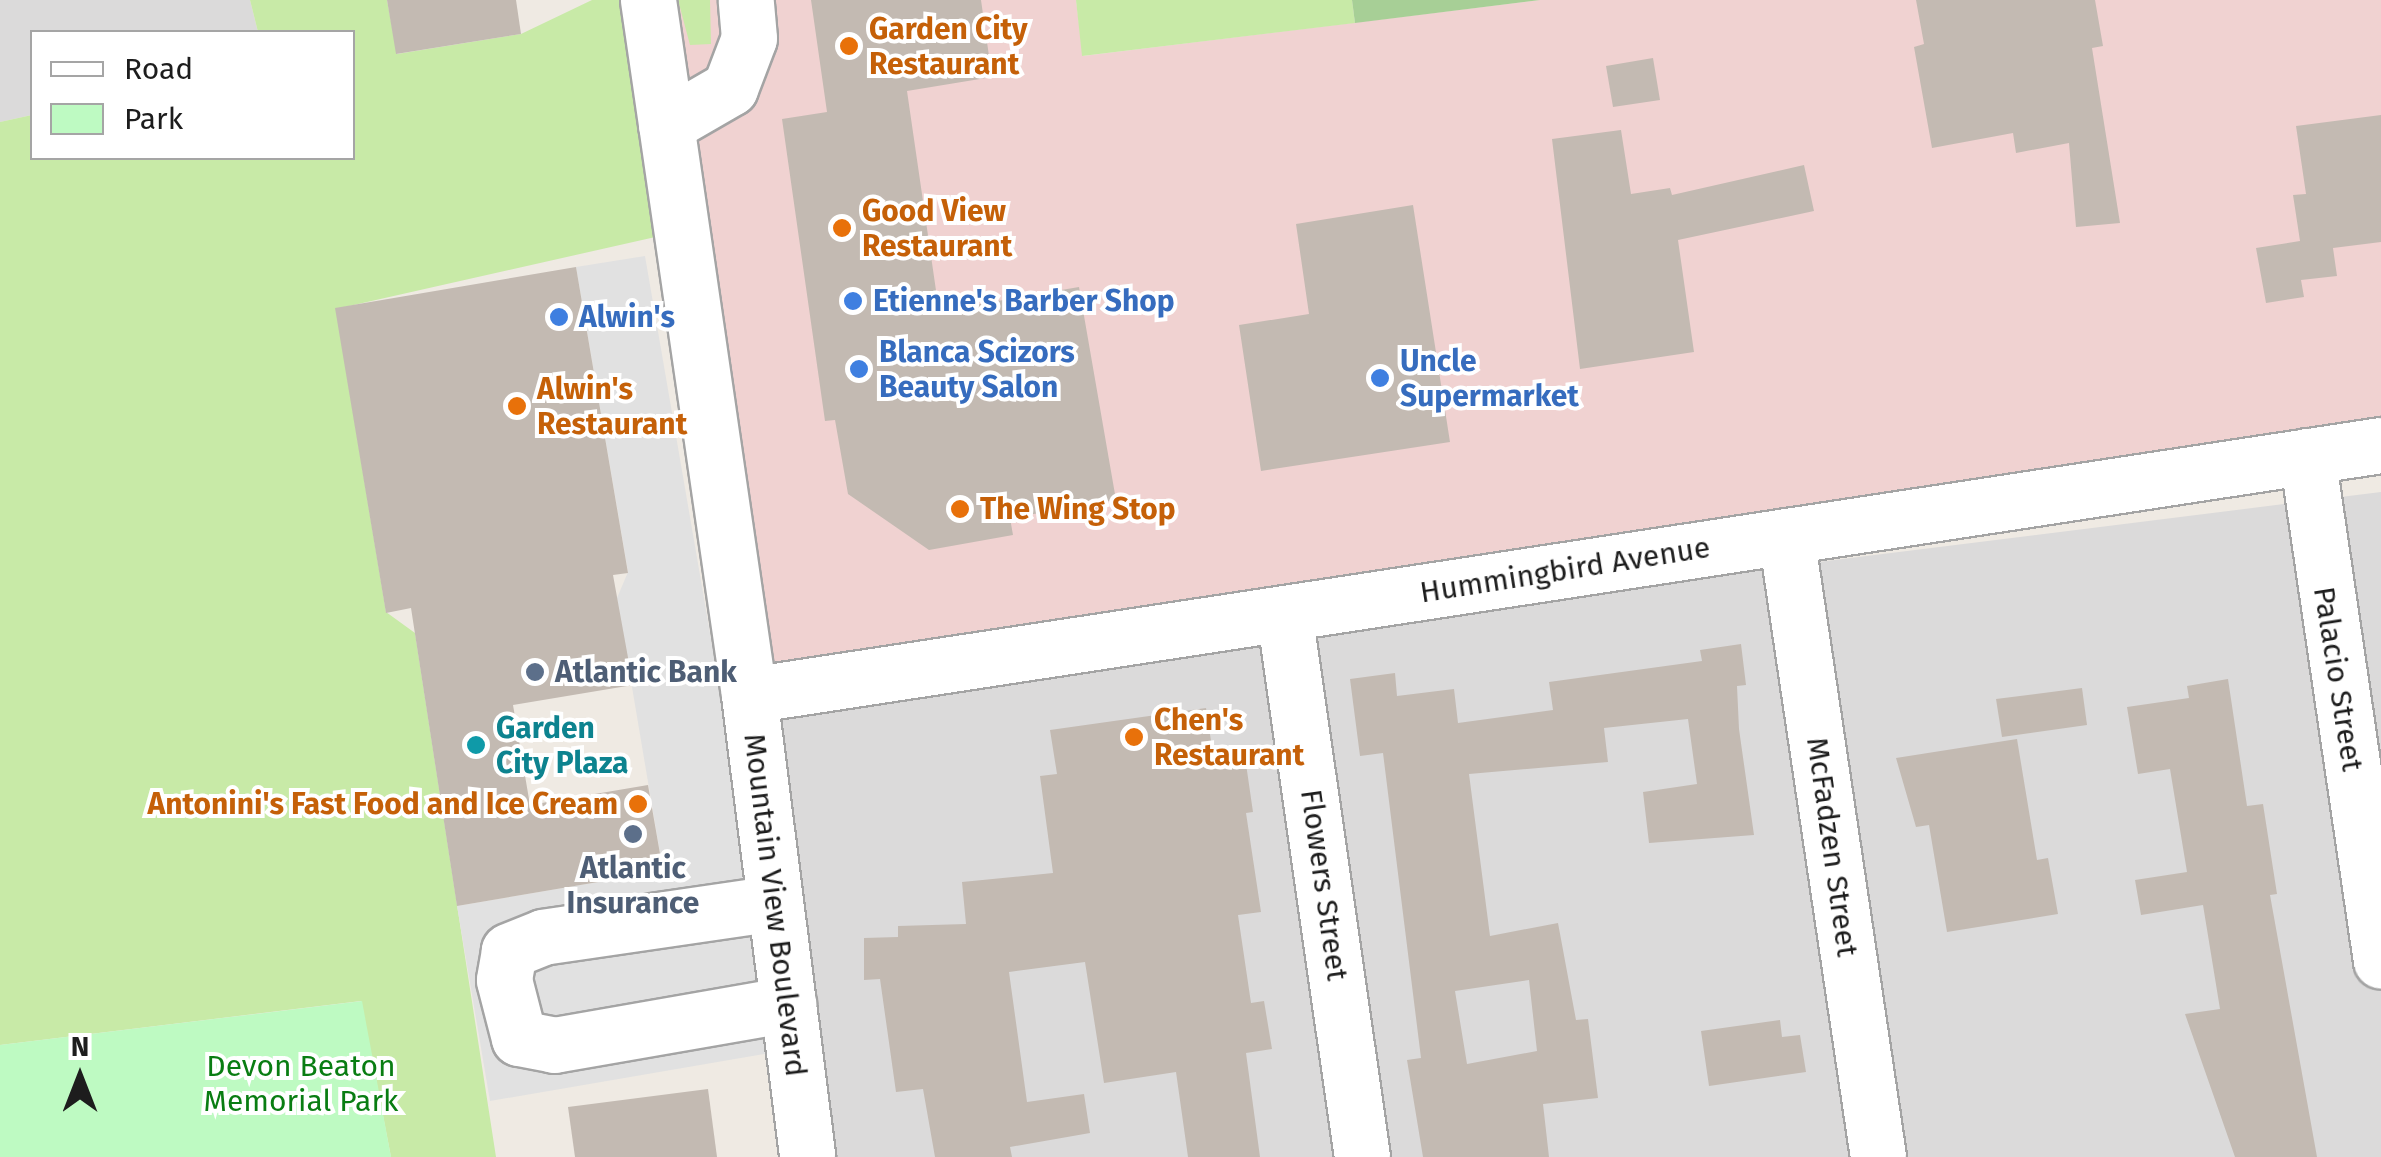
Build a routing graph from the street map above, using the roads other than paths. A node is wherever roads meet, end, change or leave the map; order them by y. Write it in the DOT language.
graph roads {
  1 [pos="648,0"];
  2 [pos="746,0"];
  3 [pos="666,124"];
  4 [pos="2381,445"];
  5 [pos="2307,456"];
  6 [pos="1786,536"];
  7 [pos="1284,612"];
  8 [pos="749,695"];
  9 [pos="775,903"];
  10 [pos="2381,961"];
  11 [pos="788,1004"];
  12 [pos="807,1157"];
  13 [pos="1362,1157"];
  14 [pos="1878,1157"];
  1 -- 3 [label="street, Mountain View Boulevard"];
  2 -- 3 [label="street"];
  3 -- 8 [label="street, Mountain View Boulevard"];
  4 -- 5 [label="street, Hummingbird Avenue"];
  5 -- 6 [label="street, Hummingbird Avenue"];
  5 -- 10 [label="street, Palacio Street"];
  6 -- 7 [label="street, Hummingbird Avenue"];
  6 -- 14 [label="street, McFadzen Street"];
  7 -- 8 [label="street, Hummingbird Avenue"];
  7 -- 13 [label="street, Flowers Street"];
  8 -- 9 [label="street, Mountain View Boulevard"];
  9 -- 11 [label="street, Mountain View Boulevard"];
  9 -- 11 [label="street"];
  11 -- 12 [label="street, Mountain View Boulevard"];
}
